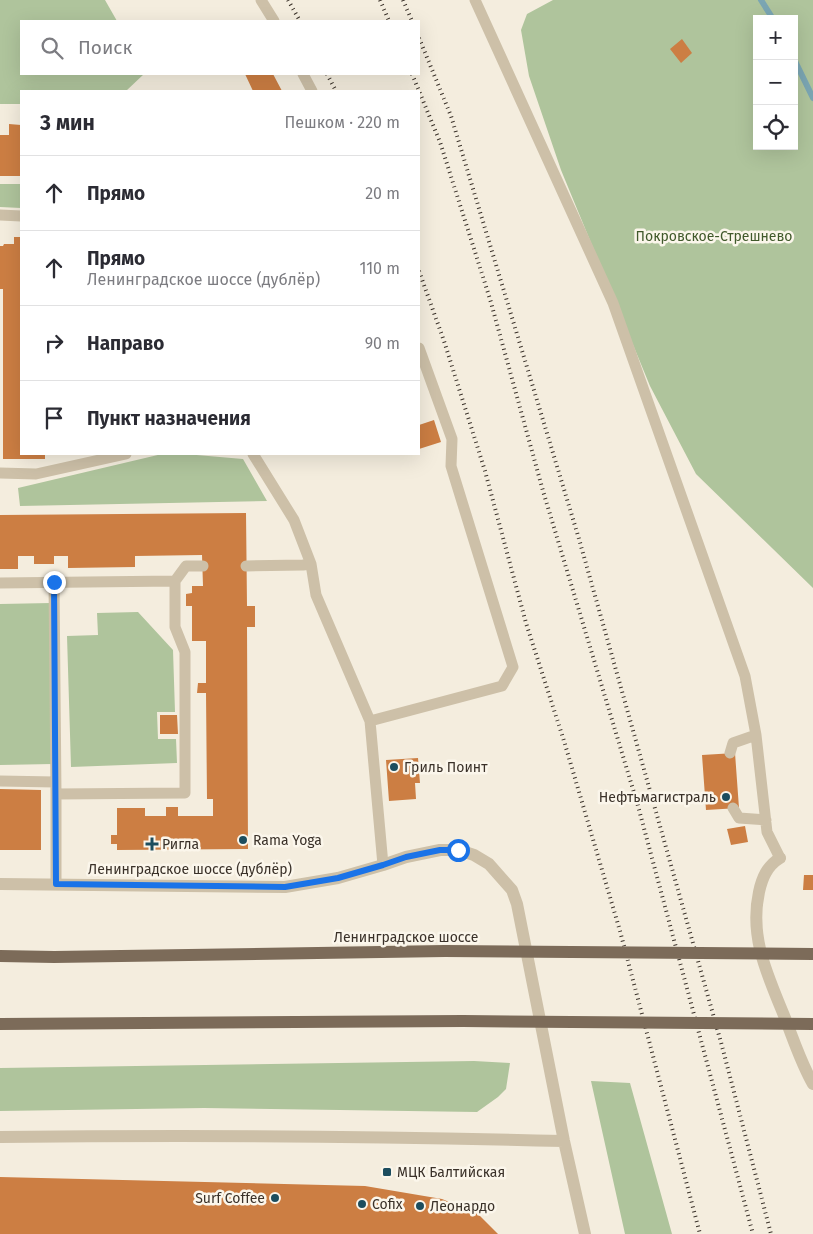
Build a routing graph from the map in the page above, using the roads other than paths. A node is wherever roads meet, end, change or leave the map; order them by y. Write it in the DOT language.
graph roads {
  1 [pos="261,0"];
  2 [pos="475,0"];
  3 [pos="273,20"];
  4 [pos="304,75"];
  5 [pos="312,90"];
  6 [pos="0,215"];
  7 [pos="20,216"];
  8 [pos="420,351"];
  9 [pos="122,455"];
  10 [pos="254,455"];
  11 [pos="0,473"];
  12 [pos="311,564"];
  13 [pos="203,566"];
  14 [pos="246,566"];
  15 [pos="175,581"];
  16 [pos="0,582"];
  17 [pos="54,582"];
  18 [pos="370,721"];
  19 [pos="756,735"];
  20 [pos="730,753"];
  21 [pos="0,781"];
  22 [pos="56,782"];
  23 [pos="56,794"];
  24 [pos="733,808"];
  25 [pos="766,820"];
  26 [pos="780,858"];
  27 [pos="383,865"];
  28 [pos="0,884"];
  29 [pos="56,884"];
  30 [pos="813,954"];
  31 [pos="0,956"];
  32 [pos="0,1024"];
  33 [pos="813,1024"];
  34 [pos="813,1084"];
  35 [pos="0,1137"];
  36 [pos="564,1141"];
  37 [pos="585,1234"];
  1 -- 3 [label="lane"];
  2 -- 19 [label="lane"];
  4 -- 5 [label="lane"];
  6 -- 7 [label="lane"];
  8 -- 18 [label="lane"];
  9 -- 11 [label="lane"];
  10 -- 12 [label="lane"];
  12 -- 14 [label="lane"];
  12 -- 18 [label="lane"];
  13 -- 15 [label="lane"];
  15 -- 17 [label="lane"];
  15 -- 23 [label="lane"];
  16 -- 17 [label="lane"];
  17 -- 22 [label="lane"];
  18 -- 27 [label="lane"];
  19 -- 20 [label="lane"];
  19 -- 25 [label="lane"];
  21 -- 22 [label="lane"];
  22 -- 23 [label="lane"];
  23 -- 29 [label="lane"];
  24 -- 25 [label="lane"];
  25 -- 26 [label="lane"];
  26 -- 34 [label="street"];
  27 -- 29 [label="street, Ленинградское шоссе (дублёр)"];
  27 -- 36 [label="street, Ленинградское шоссе (дублёр)"];
  28 -- 29 [label="street, Ленинградское шоссе (дублёр)"];
  30 -- 31 [label="main road, Ленинградское шоссе, bridge"];
  32 -- 33 [label="main road, bridge"];
  35 -- 36 [label="street"];
  36 -- 37 [label="street, Ленинградское шоссе (дублёр)"];
}
